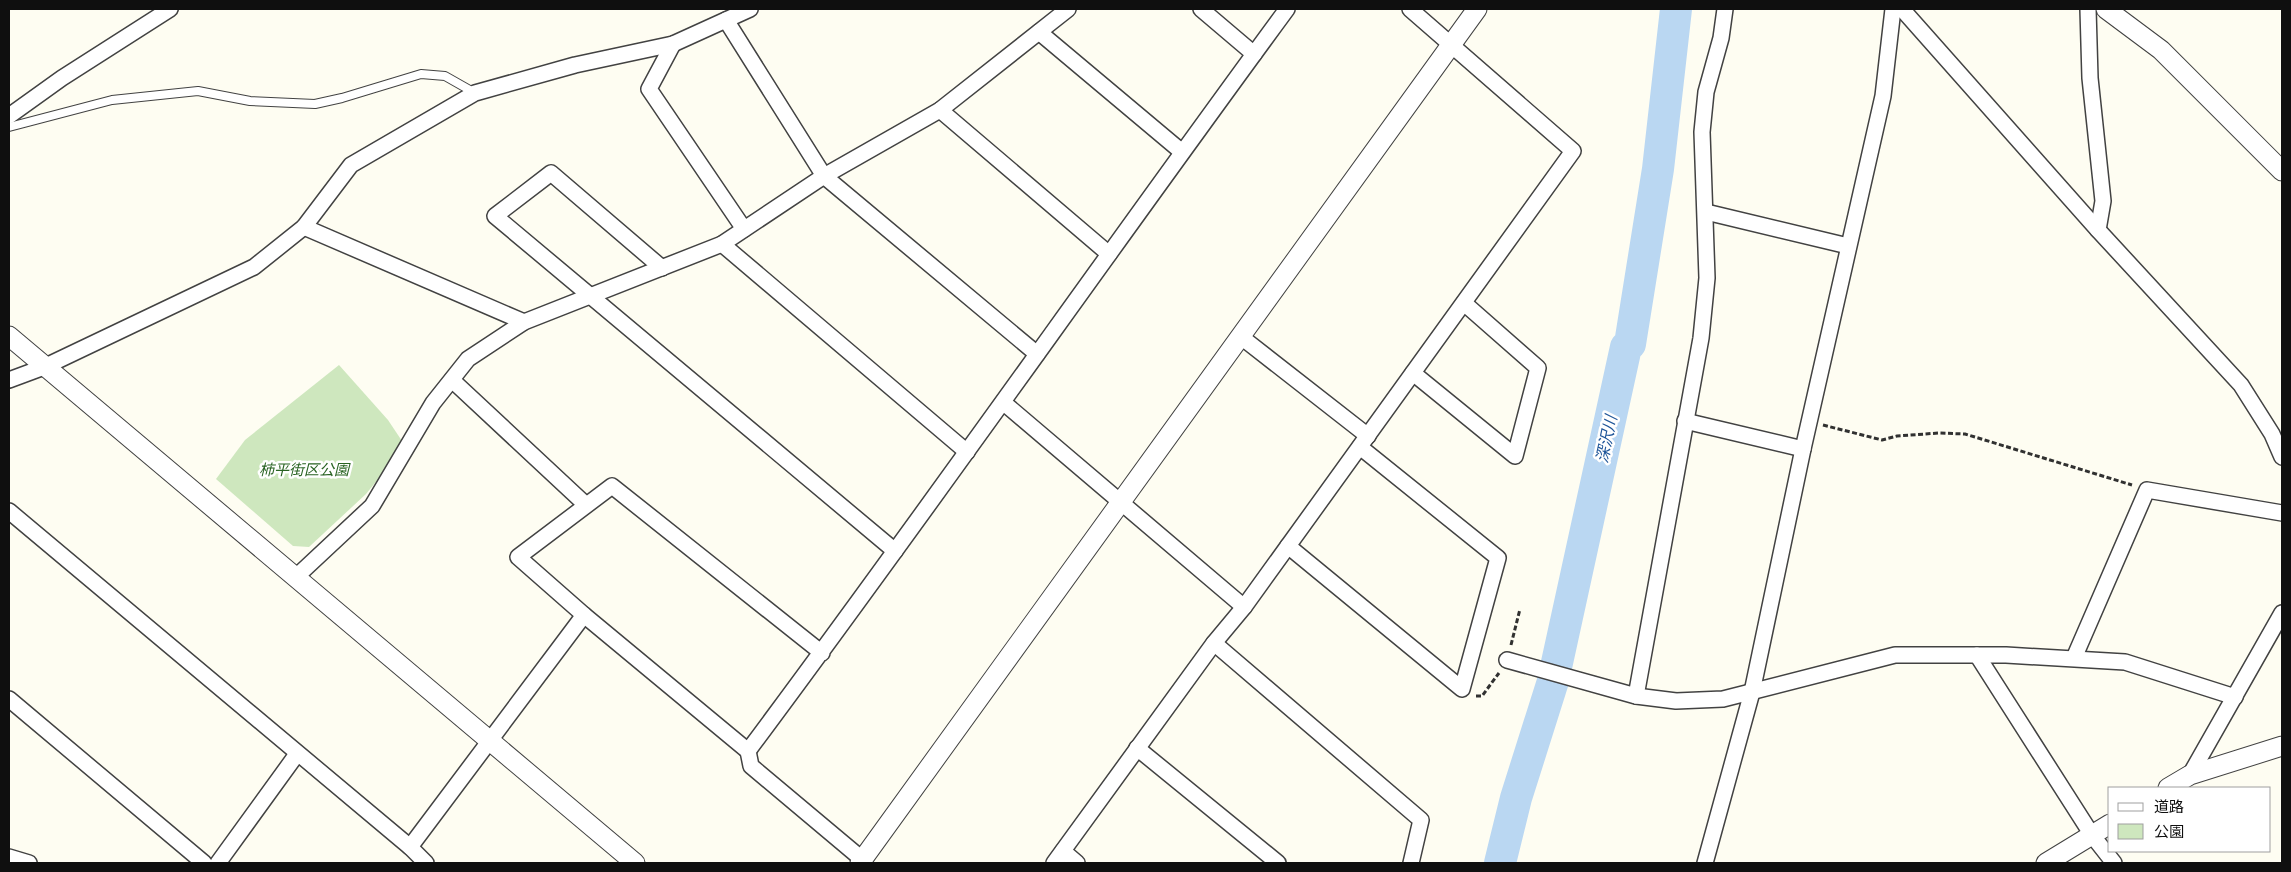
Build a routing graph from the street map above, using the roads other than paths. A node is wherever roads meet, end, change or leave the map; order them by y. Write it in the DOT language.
graph roads {
  1 [pos="170,9"];
  2 [pos="750,9"];
  3 [pos="1068,9"];
  4 [pos="1201,9"];
  5 [pos="1287,9"];
  6 [pos="1410,9"];
  7 [pos="1477,9"];
  8 [pos="1725,9"];
  9 [pos="1894,9"];
  10 [pos="1902,9"];
  11 [pos="2088,9"];
  12 [pos="2106,9"];
  13 [pos="726,20"];
  14 [pos="1039,32"];
  15 [pos="673,44"];
  16 [pos="1452,45"];
  17 [pos="1254,54"];
  18 [pos="475,93"];
  19 [pos="940,110"];
  20 [pos="9,116"];
  21 [pos="9,126"];
  22 [pos="1182,152"];
  23 [pos="2282,171"];
  24 [pos="824,176"];
  25 [pos="1706,212"];
  26 [pos="304,226"];
  27 [pos="744,229"];
  28 [pos="2098,230"];
  29 [pos="722,244"];
  30 [pos="1848,246"];
  31 [pos="1109,254"];
  32 [pos="662,268"];
  33 [pos="590,298"];
  34 [pos="1464,303"];
  35 [pos="524,322"];
  36 [pos="9,336"];
  37 [pos="1240,336"];
  38 [pos="1037,354"];
  39 [pos="44,367"];
  40 [pos="1413,373"];
  41 [pos="9,380"];
  42 [pos="452,380"];
  43 [pos="1004,403"];
  44 [pos="1685,421"];
  45 [pos="1364,442"];
  46 [pos="1803,449"];
  47 [pos="967,452"];
  48 [pos="2282,457"];
  49 [pos="1119,503"];
  50 [pos="586,504"];
  51 [pos="2282,513"];
  52 [pos="11,515"];
  53 [pos="1288,546"];
  54 [pos="895,552"];
  55 [pos="296,577"];
  56 [pos="1244,607"];
  57 [pos="2282,613"];
  58 [pos="584,615"];
  59 [pos="1214,643"];
  60 [pos="822,653"];
  61 [pos="1977,655"];
  62 [pos="2074,658"];
  63 [pos="1507,660"];
  64 [pos="1752,692"];
  65 [pos="1636,696"];
  66 [pos="2235,697"];
  67 [pos="9,698"];
  68 [pos="490,740"];
  69 [pos="2282,746"];
  70 [pos="1137,748"];
  71 [pos="748,751"];
  72 [pos="297,754"];
  73 [pos="2190,775"];
  74 [pos="2170,787"];
  75 [pos="2108,825"];
  76 [pos="2092,835"];
  77 [pos="410,847"];
  78 [pos="9,857"];
  79 [pos="1058,857"];
  80 [pos="862,862"];
  81 [pos="29,863"];
  82 [pos="204,863"];
  83 [pos="218,863"];
  84 [pos="426,863"];
  85 [pos="635,863"];
  86 [pos="1077,863"];
  87 [pos="1278,863"];
  88 [pos="1411,863"];
  89 [pos="1705,863"];
  90 [pos="2046,863"];
  91 [pos="2114,863"];
  1 -- 20 [label="street"];
  2 -- 13 [label="street"];
  3 -- 14 [label="street"];
  4 -- 17 [label="street"];
  5 -- 17 [label="street"];
  6 -- 16 [label="street"];
  7 -- 16 [label="street"];
  8 -- 25 [label="street"];
  9 -- 30 [label="street"];
  10 -- 28 [label="street"];
  11 -- 28 [label="street"];
  12 -- 23 [label="street"];
  13 -- 15 [label="street"];
  13 -- 24 [label="street"];
  14 -- 19 [label="street"];
  14 -- 22 [label="street"];
  15 -- 18 [label="street"];
  15 -- 27 [label="street"];
  16 -- 34 [label="street"];
  16 -- 37 [label="street"];
  17 -- 22 [label="street"];
  18 -- 21 [label="lane"];
  18 -- 26 [label="street"];
  19 -- 24 [label="street"];
  19 -- 31 [label="street"];
  22 -- 31 [label="street"];
  24 -- 27 [label="street"];
  24 -- 38 [label="street"];
  25 -- 30 [label="street"];
  25 -- 44 [label="street"];
  26 -- 35 [label="street"];
  26 -- 39 [label="street"];
  27 -- 29 [label="street"];
  28 -- 48 [label="street"];
  29 -- 32 [label="street"];
  29 -- 47 [label="street"];
  30 -- 46 [label="street"];
  31 -- 38 [label="street"];
  32 -- 33 [label="street"];
  32 -- 33 [label="street"];
  33 -- 35 [label="street"];
  33 -- 54 [label="street"];
  34 -- 40 [label="street"];
  34 -- 40 [label="street"];
  35 -- 42 [label="street"];
  36 -- 39 [label="street"];
  37 -- 45 [label="street"];
  37 -- 49 [label="street"];
  38 -- 43 [label="street"];
  39 -- 41 [label="street"];
  39 -- 55 [label="street"];
  40 -- 45 [label="street"];
  42 -- 50 [label="street"];
  42 -- 55 [label="street"];
  43 -- 47 [label="street"];
  43 -- 49 [label="street"];
  44 -- 46 [label="street"];
  44 -- 65 [label="street"];
  45 -- 53 [label="street"];
  45 -- 53 [label="street"];
  46 -- 64 [label="street"];
  47 -- 54 [label="street"];
  49 -- 56 [label="street"];
  49 -- 80 [label="street"];
  50 -- 58 [label="street"];
  50 -- 60 [label="street"];
  51 -- 62 [label="street"];
  52 -- 72 [label="street"];
  53 -- 56 [label="street"];
  54 -- 60 [label="street"];
  55 -- 68 [label="street"];
  56 -- 59 [label="street"];
  57 -- 66 [label="street"];
  58 -- 68 [label="street"];
  58 -- 71 [label="street"];
  59 -- 70 [label="street"];
  59 -- 88 [label="street"];
  60 -- 71 [label="street"];
  61 -- 62 [label="street"];
  61 -- 64 [label="street"];
  61 -- 76 [label="street"];
  62 -- 66 [label="street"];
  63 -- 65 [label="street"];
  64 -- 65 [label="street"];
  64 -- 89 [label="street"];
  66 -- 73 [label="street"];
  67 -- 82 [label="street"];
  68 -- 77 [label="street"];
  68 -- 85 [label="street"];
  69 -- 73 [label="street"];
  70 -- 79 [label="street"];
  70 -- 87 [label="street"];
  71 -- 80 [label="street"];
  72 -- 77 [label="street"];
  72 -- 83 [label="street"];
  73 -- 74 [label="street"];
  75 -- 76 [label="street"];
  76 -- 90 [label="street"];
  76 -- 91 [label="street"];
  77 -- 84 [label="street"];
  78 -- 81 [label="street"];
  79 -- 86 [label="street"];
}
